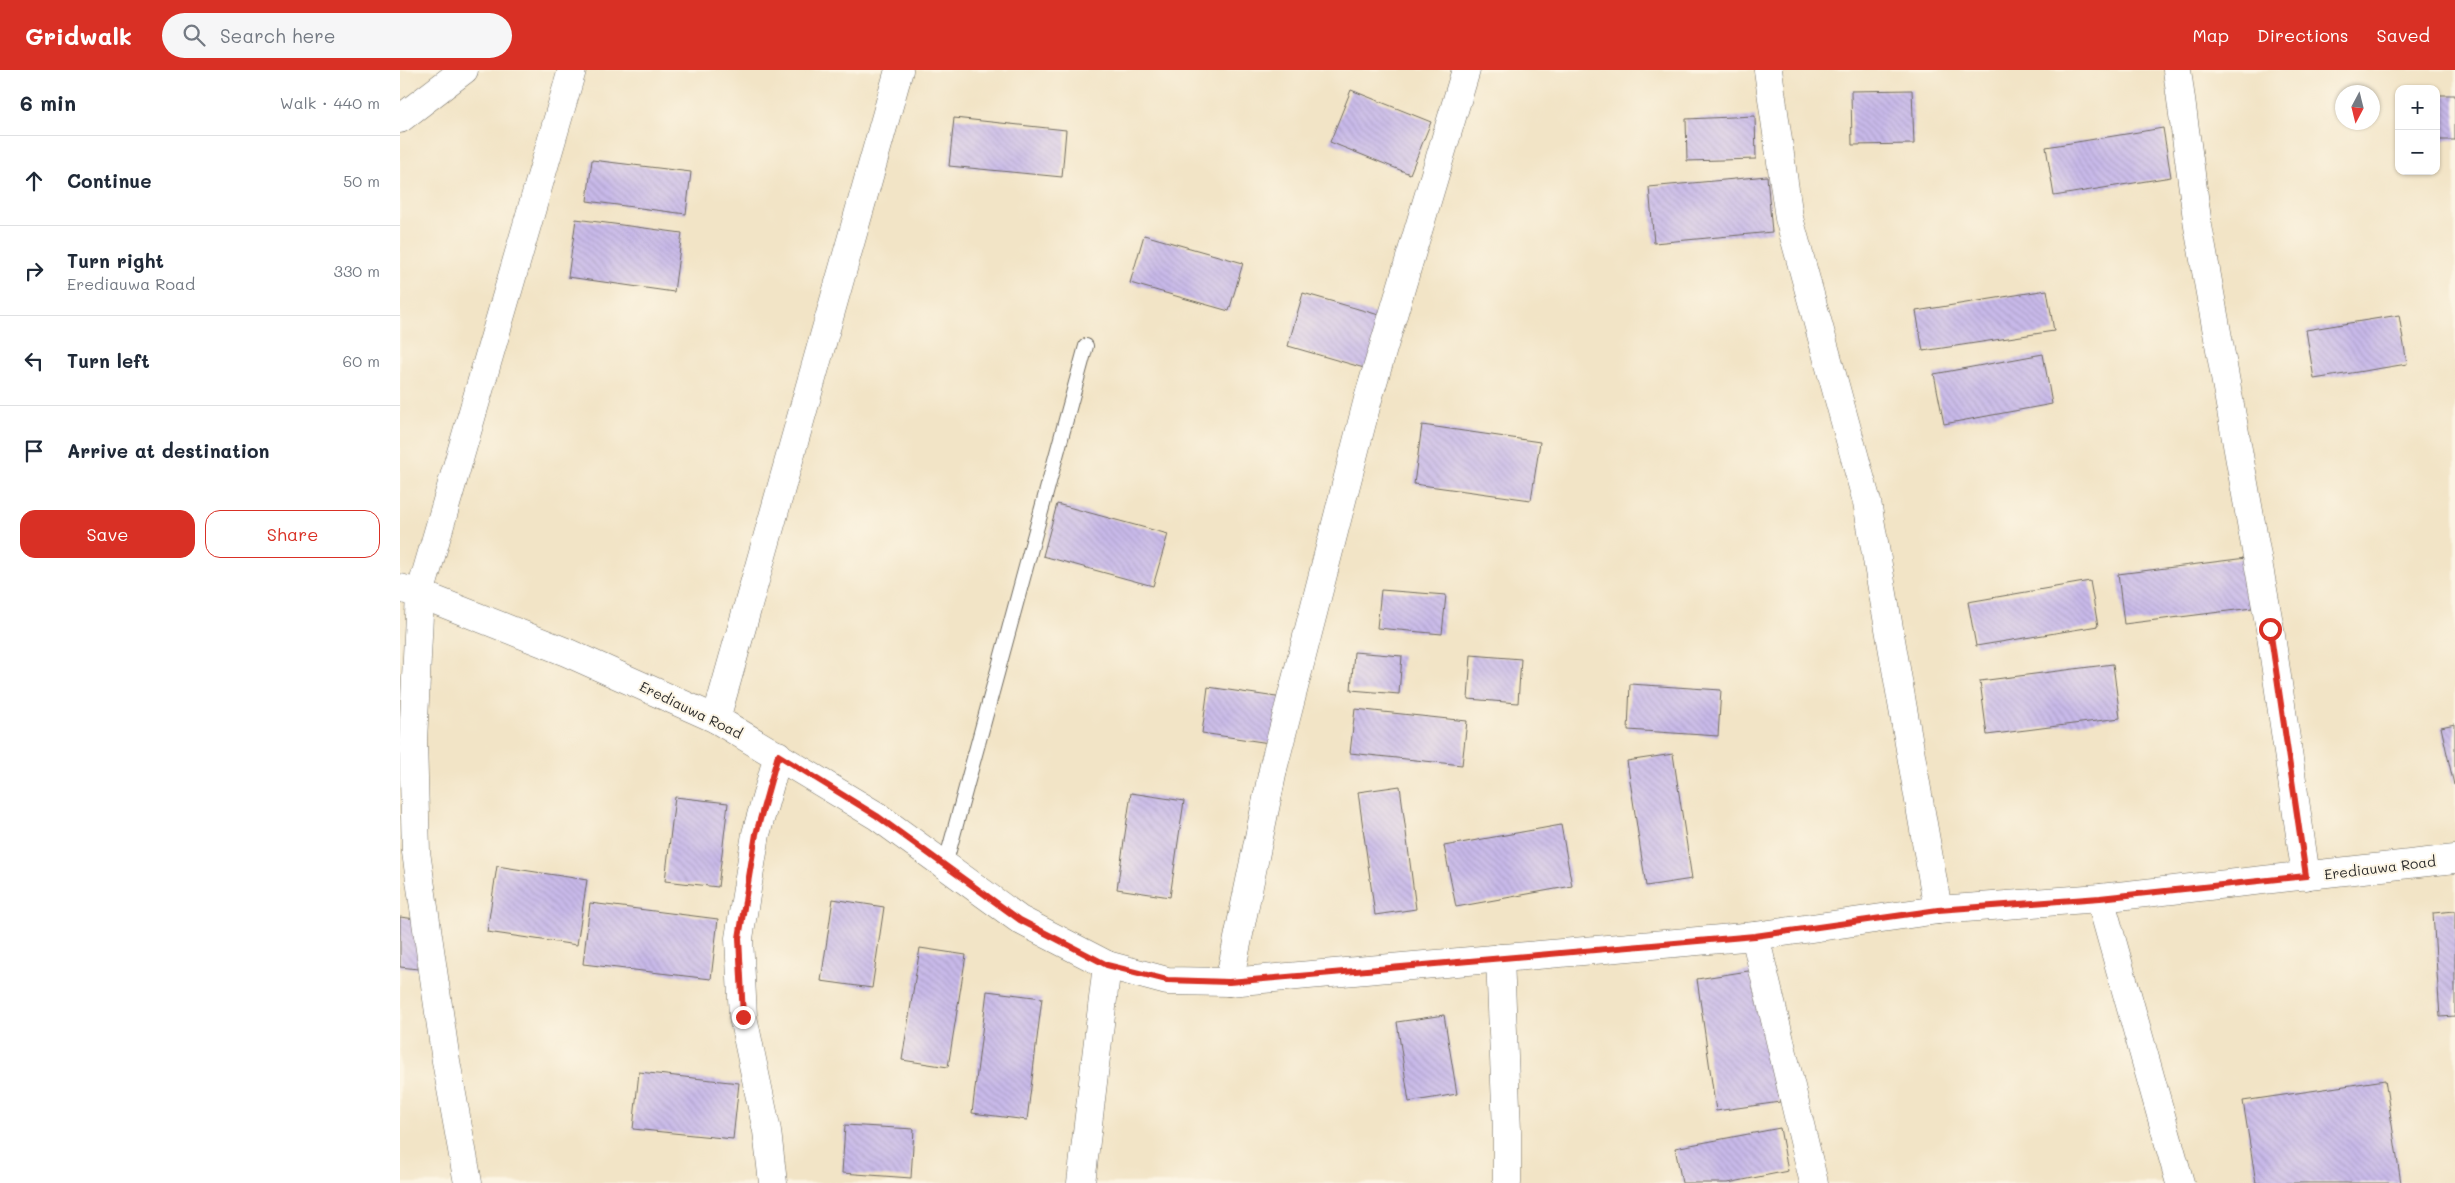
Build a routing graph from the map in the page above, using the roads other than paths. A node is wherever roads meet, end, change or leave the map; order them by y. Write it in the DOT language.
graph roads {
  1 [pos="464,70"];
  2 [pos="572,70"];
  3 [pos="900,70"];
  4 [pos="1466,70"];
  5 [pos="1768,70"];
  6 [pos="2176,70"];
  7 [pos="400,119"];
  8 [pos="1086,346"];
  9 [pos="410,591"];
  10 [pos="716,719"];
  11 [pos="778,755"];
  12 [pos="2455,859"];
  13 [pos="945,865"];
  14 [pos="2306,876"];
  15 [pos="2100,898"];
  16 [pos="1938,910"];
  17 [pos="1755,936"];
  18 [pos="1500,958"];
  19 [pos="1107,965"];
  20 [pos="1229,982"];
  21 [pos="468,1183"];
  22 [pos="773,1183"];
  23 [pos="1081,1183"];
  24 [pos="1507,1183"];
  25 [pos="1814,1183"];
  26 [pos="2180,1183"];
  1 -- 7 [label="street"];
  2 -- 9 [label="street"];
  3 -- 10 [label="street"];
  4 -- 20 [label="street"];
  5 -- 16 [label="street"];
  6 -- 14 [label="street"];
  8 -- 13 [label="lane"];
  9 -- 10 [label="street, Erediauwa Road"];
  9 -- 21 [label="street"];
  10 -- 11 [label="street, Erediauwa Road"];
  11 -- 13 [label="street, Erediauwa Road"];
  11 -- 22 [label="street"];
  12 -- 14 [label="street, Erediauwa Road"];
  13 -- 19 [label="street, Erediauwa Road"];
  14 -- 15 [label="street, Erediauwa Road"];
  15 -- 16 [label="street, Erediauwa Road"];
  15 -- 26 [label="street"];
  16 -- 17 [label="street, Erediauwa Road"];
  17 -- 18 [label="street, Erediauwa Road"];
  17 -- 25 [label="street"];
  18 -- 20 [label="street, Erediauwa Road"];
  18 -- 24 [label="street"];
  19 -- 20 [label="street, Erediauwa Road"];
  19 -- 23 [label="street"];
}
